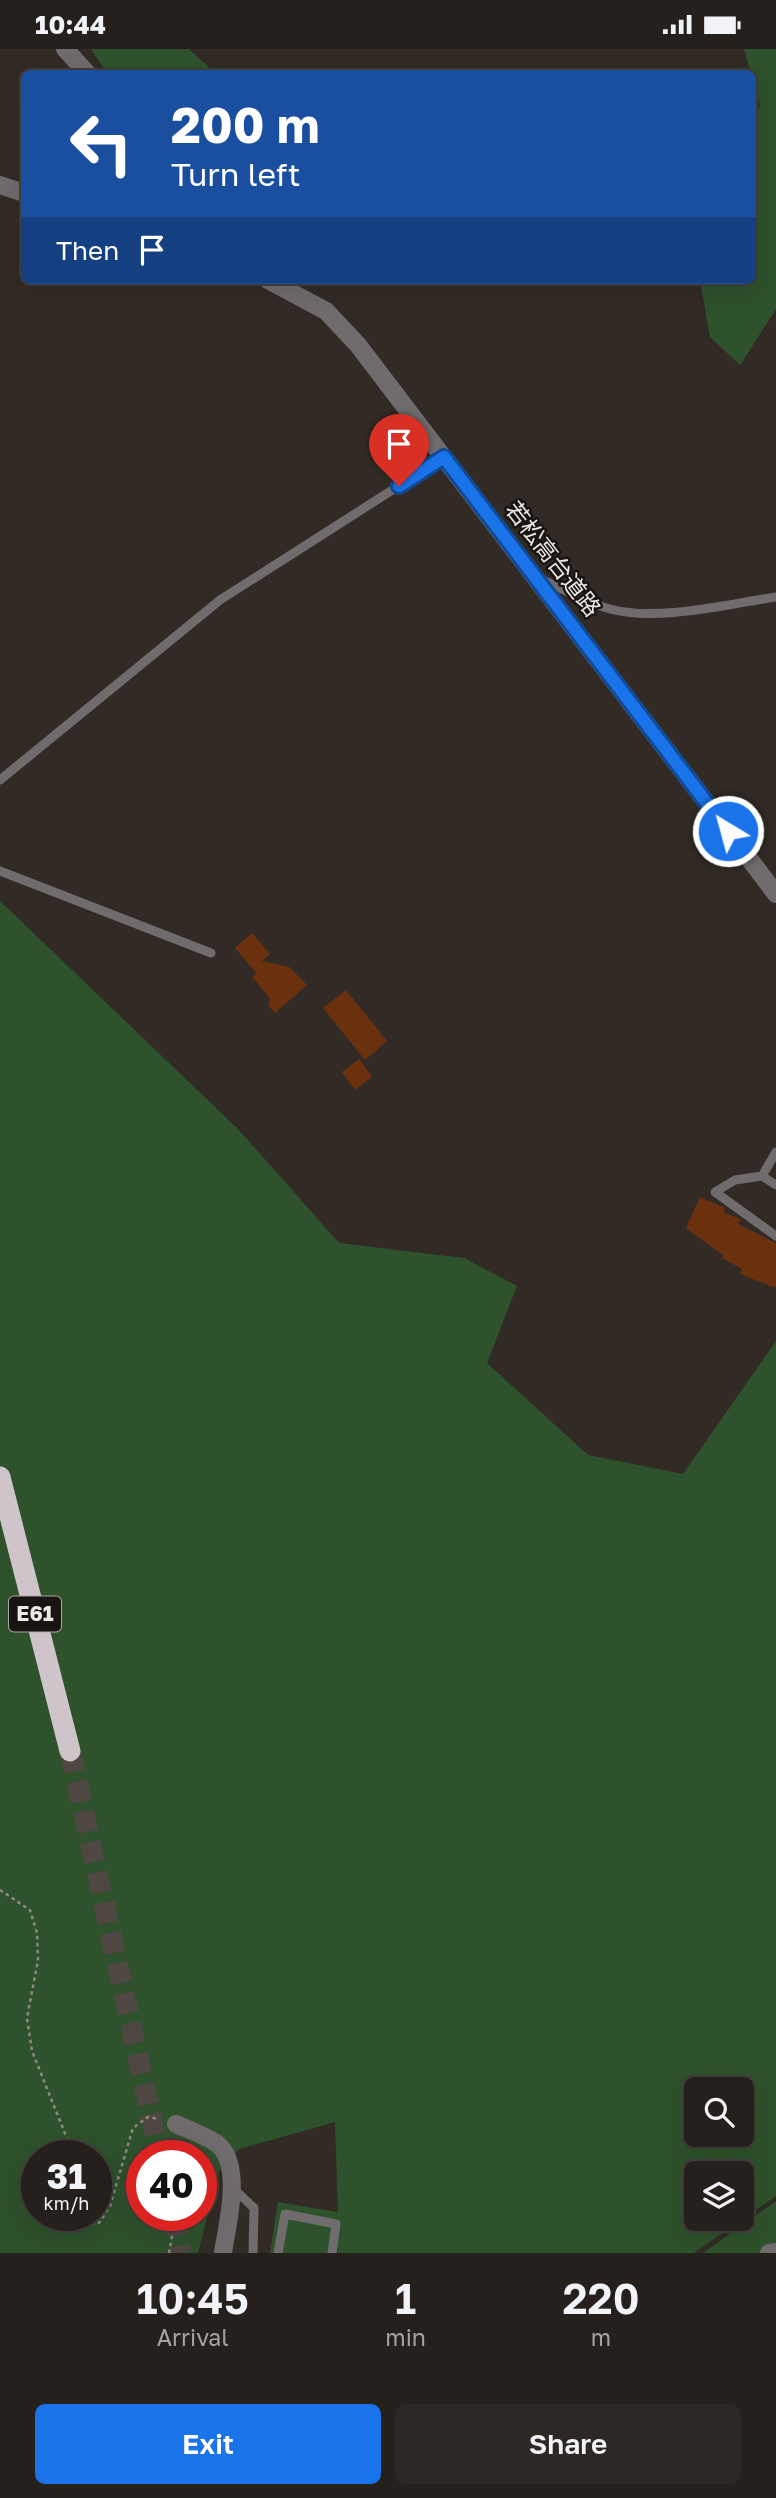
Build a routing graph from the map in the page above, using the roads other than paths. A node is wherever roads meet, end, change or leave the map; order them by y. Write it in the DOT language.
graph roads {
  1 [pos="65,49"];
  2 [pos="84,70"];
  3 [pos="0,184"];
  4 [pos="21,192"];
  5 [pos="275,284"];
  6 [pos="444,457"];
  7 [pos="537,577"];
  8 [pos="776,597"];
  9 [pos="0,780"];
  10 [pos="0,871"];
  11 [pos="776,894"];
  12 [pos="211,953"];
  13 [pos="776,1152"];
  14 [pos="762,1176"];
  15 [pos="776,1185"];
  16 [pos="776,1236"];
  17 [pos="0,1477"];
  18 [pos="70,1751"];
  19 [pos="177,2124"];
  20 [pos="233,2187"];
  21 [pos="776,2252"];
  22 [pos="223,2253"];
  23 [pos="253,2253"];
  24 [pos="278,2253"];
  25 [pos="332,2253"];
  26 [pos="769,2253"];
  1 -- 2 [label="street"];
  3 -- 4 [label="street"];
  5 -- 6 [label="street, 若松高台道路"];
  6 -- 7 [label="street, 若松高台道路"];
  6 -- 9 [label="lane"];
  7 -- 8 [label="lane"];
  7 -- 11 [label="street, 若松高台道路"];
  10 -- 12 [label="lane"];
  13 -- 14 [label="lane"];
  14 -- 15 [label="lane"];
  14 -- 16 [label="lane"];
  17 -- 18 [label="highway, E61"];
  19 -- 20 [label="street"];
  20 -- 22 [label="street"];
  20 -- 23 [label="lane"];
  21 -- 26 [label="street"];
  24 -- 25 [label="lane"];
}
